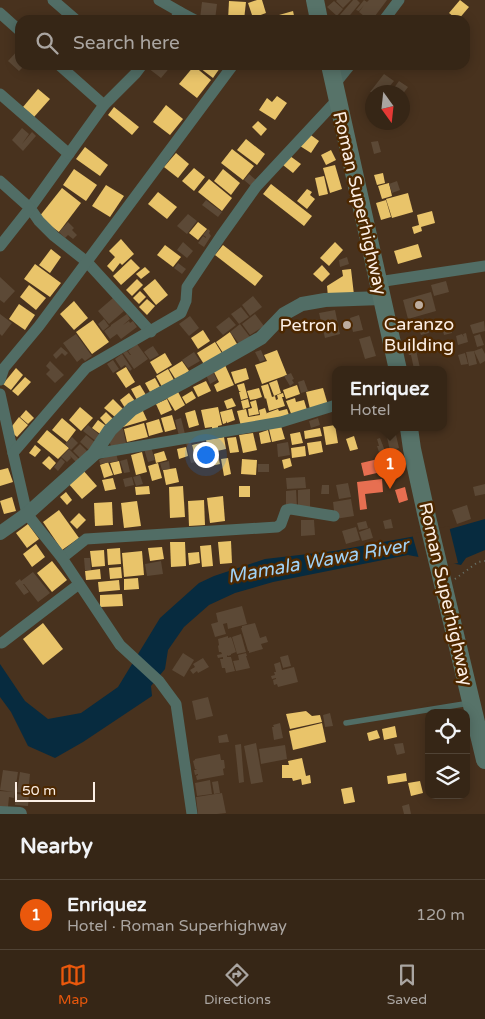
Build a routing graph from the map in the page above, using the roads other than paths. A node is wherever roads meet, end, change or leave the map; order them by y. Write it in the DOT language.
graph roads {
  1 [pos="53,0"];
  2 [pos="159,0"];
  3 [pos="314,0"];
  4 [pos="399,0"];
  5 [pos="0,14"];
  6 [pos="70,15"];
  7 [pos="177,15"];
  8 [pos="318,15"];
  9 [pos="388,15"];
  10 [pos="15,27"];
  11 [pos="65,70"];
  12 [pos="138,70"];
  13 [pos="229,70"];
  14 [pos="331,70"];
  15 [pos="348,70"];
  16 [pos="336,93"];
  17 [pos="0,94"];
  18 [pos="104,105"];
  19 [pos="69,154"];
  20 [pos="0,181"];
  21 [pos="30,208"];
  22 [pos="0,246"];
  23 [pos="87,262"];
  24 [pos="485,266"];
  25 [pos="380,290"];
  26 [pos="151,332"];
  27 [pos="397,366"];
  28 [pos="0,380"];
  29 [pos="0,394"];
  30 [pos="332,406"];
  31 [pos="409,431"];
  32 [pos="13,453"];
  33 [pos="94,454"];
  34 [pos="27,514"];
  35 [pos="334,516"];
  36 [pos="0,533"];
  37 [pos="62,558"];
  38 [pos="79,584"];
  39 [pos="2,642"];
  40 [pos="472,703"];
  41 [pos="346,723"];
  42 [pos="485,760"];
  43 [pos="0,813"];
  44 [pos="20,814"];
  45 [pos="192,814"];
  1 -- 6 [label="street"];
  2 -- 7 [label="street"];
  3 -- 8 [label="main road"];
  4 -- 9 [label="street"];
  5 -- 10 [label="street"];
  11 -- 18 [label="street"];
  12 -- 18 [label="street"];
  13 -- 23 [label="street"];
  14 -- 16 [label="main road, Roman Superhighway"];
  15 -- 16 [label="street"];
  16 -- 25 [label="main road, Roman Superhighway"];
  16 -- 26 [label="street"];
  17 -- 19 [label="street"];
  18 -- 19 [label="street"];
  19 -- 21 [label="street"];
  20 -- 21 [label="street"];
  21 -- 22 [label="street"];
  21 -- 23 [label="street"];
  23 -- 26 [label="street"];
  23 -- 28 [label="street"];
  24 -- 25 [label="street"];
  25 -- 27 [label="main road, Roman Superhighway"];
  25 -- 33 [label="street"];
  26 -- 32 [label="street"];
  29 -- 32 [label="street"];
  30 -- 33 [label="street"];
  31 -- 40 [label="main road, Roman Superhighway"];
  32 -- 34 [label="street"];
  33 -- 34 [label="street"];
  34 -- 36 [label="street"];
  34 -- 37 [label="street"];
  35 -- 37 [label="street"];
  37 -- 38 [label="street"];
  38 -- 39 [label="street"];
  38 -- 45 [label="street"];
  40 -- 41 [label="lane"];
  40 -- 42 [label="main road, Roman Superhighway"];
  43 -- 44 [label="street"];
}
